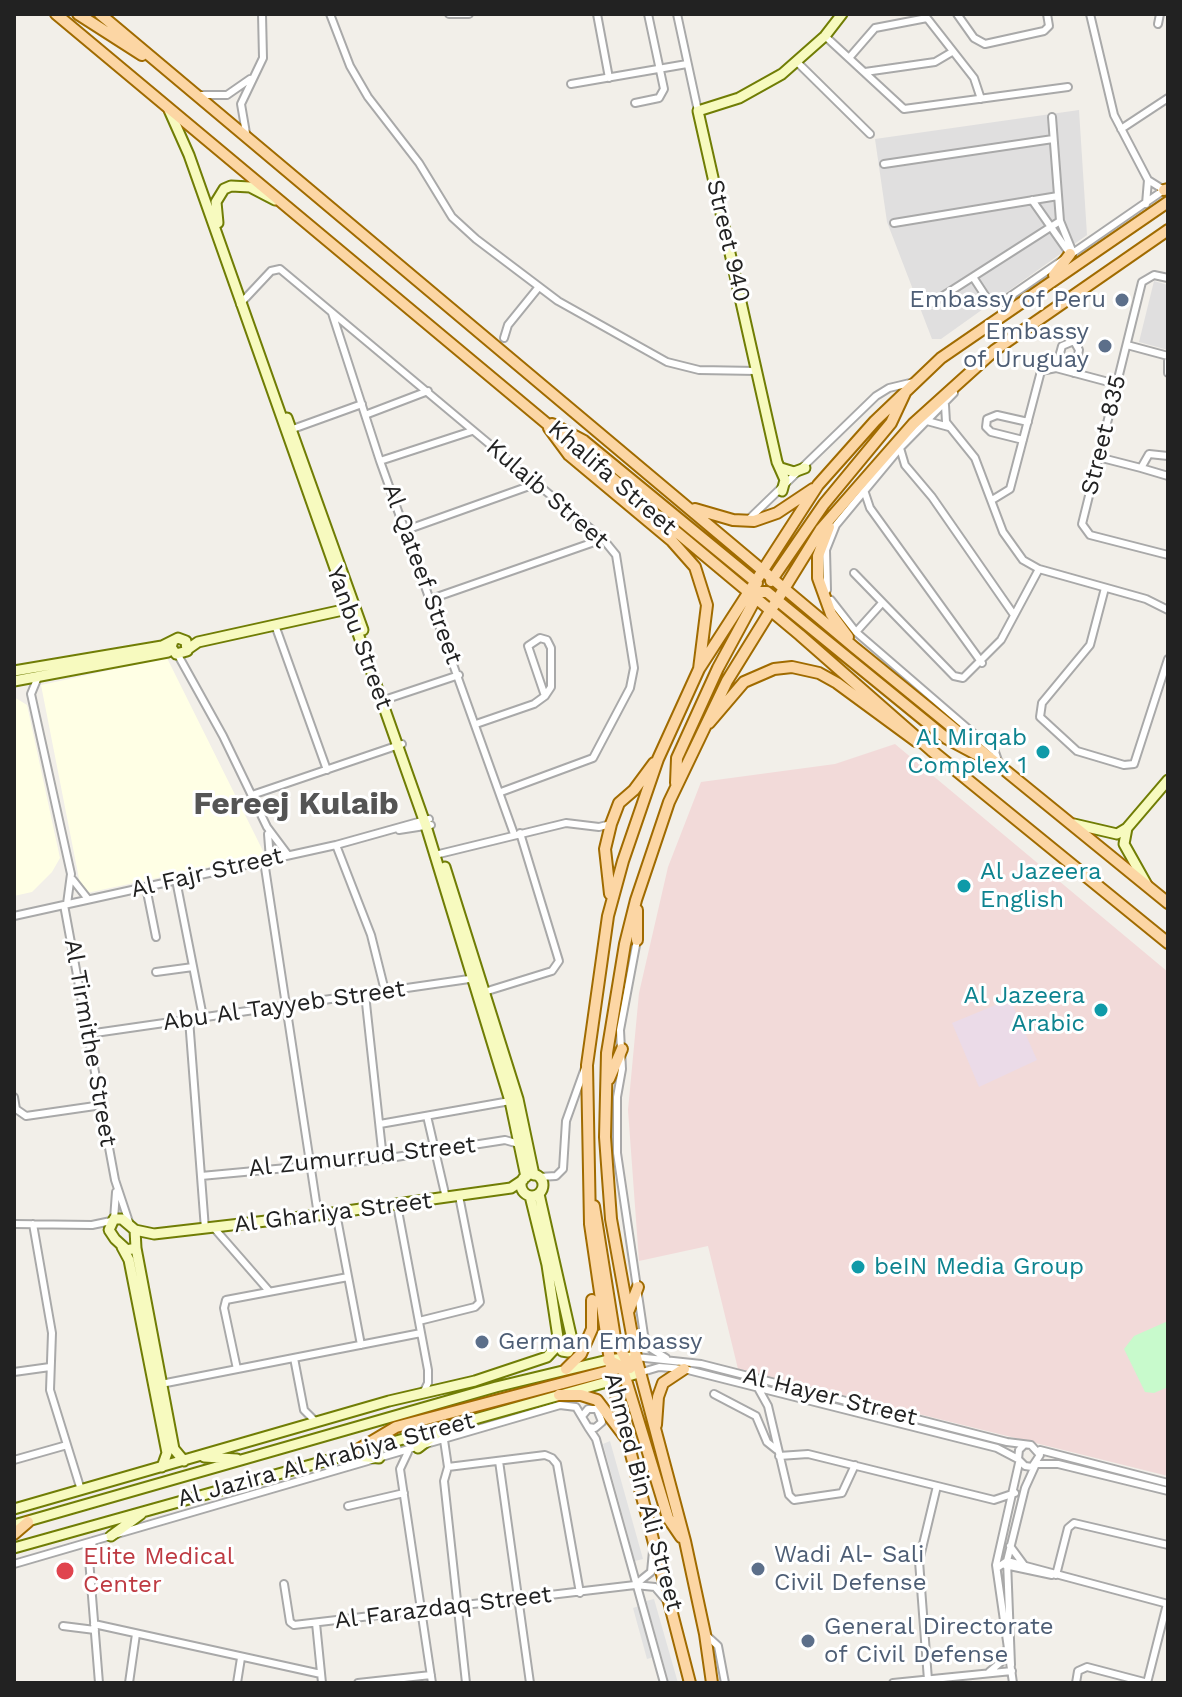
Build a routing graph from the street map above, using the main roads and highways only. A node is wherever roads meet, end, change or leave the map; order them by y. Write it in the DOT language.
graph roads {
  1 [pos="56,14"];
  2 [pos="78,14"];
  3 [pos="100,14"];
  4 [pos="155,61"];
  5 [pos="1168,202"];
  6 [pos="1168,230"];
  7 [pos="1071,254"];
  8 [pos="1048,282"];
  9 [pos="504,338"];
  10 [pos="906,391"];
  11 [pos="556,395"];
  12 [pos="547,422"];
  13 [pos="818,485"];
  14 [pos="847,503"];
  15 [pos="689,507"];
  16 [pos="761,569"];
  17 [pos="782,587"];
  18 [pos="763,589"];
  19 [pos="768,609"];
  20 [pos="855,648"];
  21 [pos="699,669"];
  22 [pos="705,726"];
  23 [pos="931,750"];
  24 [pos="658,759"];
  25 [pos="1000,766"];
  26 [pos="676,787"];
  27 [pos="636,900"];
  28 [pos="1168,903"];
  29 [pos="608,916"];
  30 [pos="637,940"];
  31 [pos="1168,943"];
  32 [pos="622,1049"];
  33 [pos="606,1088"];
  34 [pos="588,1177"];
  35 [pos="589,1210"];
  36 [pos="638,1287"];
  37 [pos="629,1312"];
  38 [pos="627,1365"];
  39 [pos="566,1369"];
  40 [pos="684,1369"];
  41 [pos="610,1370"];
  42 [pos="559,1395"];
  43 [pos="656,1427"];
  44 [pos="632,1448"];
  45 [pos="359,1449"];
  46 [pos="28,1522"];
  47 [pos="14,1534"];
  48 [pos="685,1541"];
  49 [pos="690,1683"];
  50 [pos="712,1683"];
  1 -- 12 [label="main road, Khalifa Street"];
  2 -- 4 [label="main road"];
  3 -- 4 [label="main road, Khalifa Street"];
  4 -- 11 [label="main road, Khalifa Street"];
  5 -- 8 [label="main road"];
  6 -- 14 [label="main road"];
  7 -- 8 [label="main road"];
  8 -- 10 [label="main road"];
  9 -- 11 [label="main road"];
  10 -- 13 [label="main road"];
  10 -- 18 [label="main road"];
  11 -- 15 [label="main road, Khalifa Street"];
  12 -- 18 [label="main road, Khalifa Street"];
  12 -- 21 [label="main road"];
  13 -- 15 [label="main road"];
  13 -- 16 [label="main road"];
  14 -- 17 [label="main road"];
  14 -- 20 [label="main road"];
  15 -- 16 [label="main road, Khalifa Street"];
  16 -- 18 [label="main road, Khalifa Street"];
  17 -- 18 [label="main road, Khalifa Street"];
  17 -- 20 [label="main road, Khalifa Street"];
  18 -- 19 [label="main road, Khalifa Street"];
  18 -- 21 [label="main road, Ahmed Bin Ali Street"];
  18 -- 25 [label="main road"];
  18 -- 26 [label="main road"];
  19 -- 22 [label="main road, Ahmed Bin Ali Street"];
  19 -- 23 [label="main road, Khalifa Street"];
  20 -- 25 [label="main road, Khalifa Street"];
  21 -- 24 [label="main road, Ahmed Bin Ali Street"];
  22 -- 23 [label="main road"];
  22 -- 26 [label="main road, Ahmed Bin Ali Street"];
  23 -- 31 [label="main road, Khalifa Street"];
  24 -- 29 [label="main road, Ahmed Bin Ali Street"];
  24 -- 29 [label="main road"];
  25 -- 28 [label="main road, Khalifa Street"];
  26 -- 27 [label="main road, Ahmed Bin Ali Street"];
  27 -- 30 [label="main road"];
  27 -- 33 [label="main road, Ahmed Bin Ali Street"];
  29 -- 34 [label="main road, Ahmed Bin Ali Street"];
  32 -- 33 [label="main road"];
  33 -- 37 [label="main road, Ahmed Bin Ali Street"];
  34 -- 35 [label="main road, Ahmed Bin Ali Street"];
  34 -- 38 [label="main road"];
  35 -- 39 [label="main road"];
  35 -- 41 [label="main road, Ahmed Bin Ali Street"];
  36 -- 37 [label="main road"];
  37 -- 38 [label="main road, Ahmed Bin Ali Street"];
  38 -- 41 [label="main road"];
  38 -- 43 [label="main road, Ahmed Bin Ali Street"];
  38 -- 48 [label="main road"];
  40 -- 43 [label="main road"];
  41 -- 44 [label="main road, Ahmed Bin Ali Street"];
  41 -- 45 [label="main road"];
  42 -- 44 [label="main road"];
  43 -- 48 [label="main road, Ahmed Bin Ali Street"];
  44 -- 49 [label="main road, Ahmed Bin Ali Street"];
  46 -- 47 [label="main road"];
  48 -- 50 [label="main road, Ahmed Bin Ali Street"];
}
